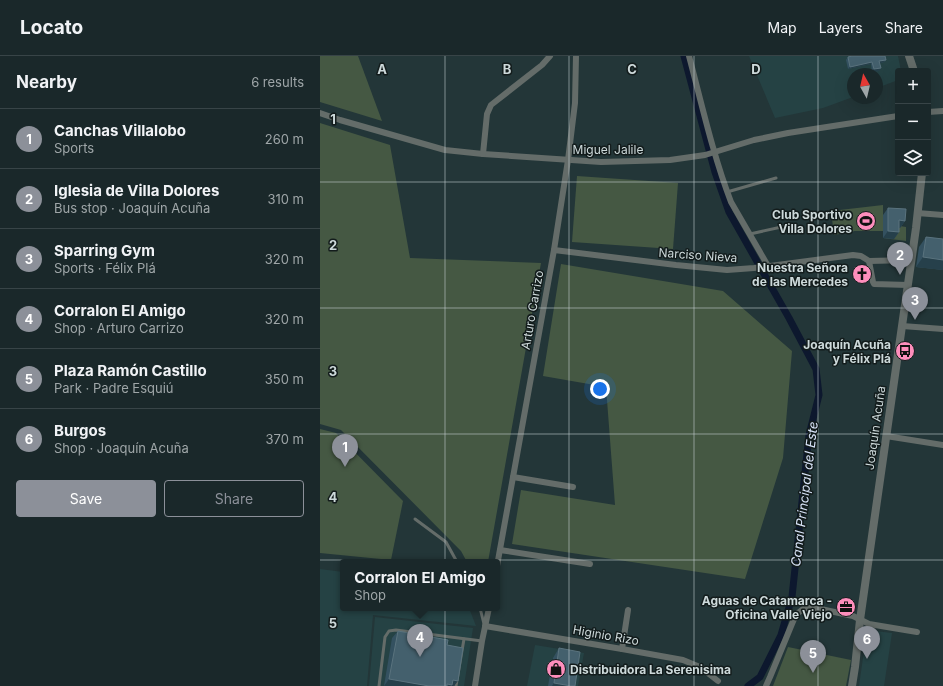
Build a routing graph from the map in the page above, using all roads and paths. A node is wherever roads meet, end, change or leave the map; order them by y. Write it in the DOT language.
graph roads {
  1 [pos="550,56"];
  2 [pos="576,56"];
  3 [pos="689,56"];
  4 [pos="909,56"];
  5 [pos="913,68"];
  6 [pos="943,111"];
  7 [pos="931,112"];
  8 [pos="320,113"];
  9 [pos="895,116"];
  10 [pos="715,152"];
  11 [pos="483,154"];
  12 [pos="568,160"];
  13 [pos="922,176"];
  14 [pos="776,178"];
  15 [pos="728,192"];
  16 [pos="918,213"];
  17 [pos="943,215"];
  18 [pos="786,226"];
  19 [pos="750,234"];
  20 [pos="554,250"];
  21 [pos="911,260"];
  22 [pos="869,261"];
  23 [pos="768,266"];
  24 [pos="908,285"];
  25 [pos="902,326"];
  26 [pos="943,329"];
  27 [pos="886,436"];
  28 [pos="943,445"];
  29 [pos="513,477"];
  30 [pos="573,487"];
  31 [pos="415,518"];
  32 [pos="500,550"];
  33 [pos="455,559"];
  34 [pos="498,559"];
  35 [pos="590,564"];
  36 [pos="628,610"];
  37 [pos="481,611"];
  38 [pos="488,611"];
  39 [pos="860,620"];
  40 [pos="485,626"];
  41 [pos="917,632"];
  42 [pos="464,639"];
  43 [pos="482,641"];
  44 [pos="622,649"];
  45 [pos="718,682"];
  46 [pos="379,686"];
  47 [pos="456,686"];
  48 [pos="475,686"];
  49 [pos="766,686"];
  50 [pos="852,686"];
  1 -- 11 [label="street"];
  2 -- 12 [label="street, Arturo Carrizo"];
  3 -- 10 [label="street"];
  4 -- 5 [label="street"];
  6 -- 7 [label="street"];
  8 -- 11 [label="street, Miguel Jalile"];
  9 -- 10 [label="street, Miguel Jalile"];
  10 -- 12 [label="street, Miguel Jalile"];
  10 -- 15 [label="street"];
  11 -- 12 [label="street, Miguel Jalile"];
  12 -- 20 [label="street, Arturo Carrizo"];
  13 -- 16 [label="street, Joaquín Acuña"];
  14 -- 15 [label="lane"];
  15 -- 19 [label="street"];
  16 -- 17 [label="street"];
  16 -- 21 [label="street, Joaquín Acuña"];
  18 -- 19 [label="lane"];
  19 -- 23 [label="street"];
  20 -- 23 [label="street, Narciso Nieva"];
  20 -- 29 [label="street, Arturo Carrizo"];
  21 -- 22 [label="street, Narciso Nieva"];
  21 -- 24 [label="street, Joaquín Acuña"];
  22 -- 23 [label="street, Narciso Nieva"];
  22 -- 24 [label="street"];
  24 -- 25 [label="street, Joaquín Acuña"];
  25 -- 26 [label="street"];
  25 -- 27 [label="street, Joaquín Acuña"];
  27 -- 28 [label="street"];
  27 -- 39 [label="street, Joaquín Acuña"];
  29 -- 30 [label="street"];
  29 -- 32 [label="street, Arturo Carrizo"];
  31 -- 33 [label="lane"];
  32 -- 34 [label="street, Arturo Carrizo"];
  32 -- 35 [label="street"];
  36 -- 44 [label="street"];
  37 -- 40 [label="lane"];
  38 -- 40 [label="street"];
  39 -- 41 [label="street"];
  39 -- 49 [label="street"];
  39 -- 50 [label="street, Joaquín Acuña"];
  40 -- 43 [label="street"];
  40 -- 44 [label="street, Higinio Rizo"];
  42 -- 43 [label="lane"];
  42 -- 46 [label="lane"];
  42 -- 47 [label="lane"];
  43 -- 48 [label="street"];
  44 -- 45 [label="street, Higinio Rizo"];
}
